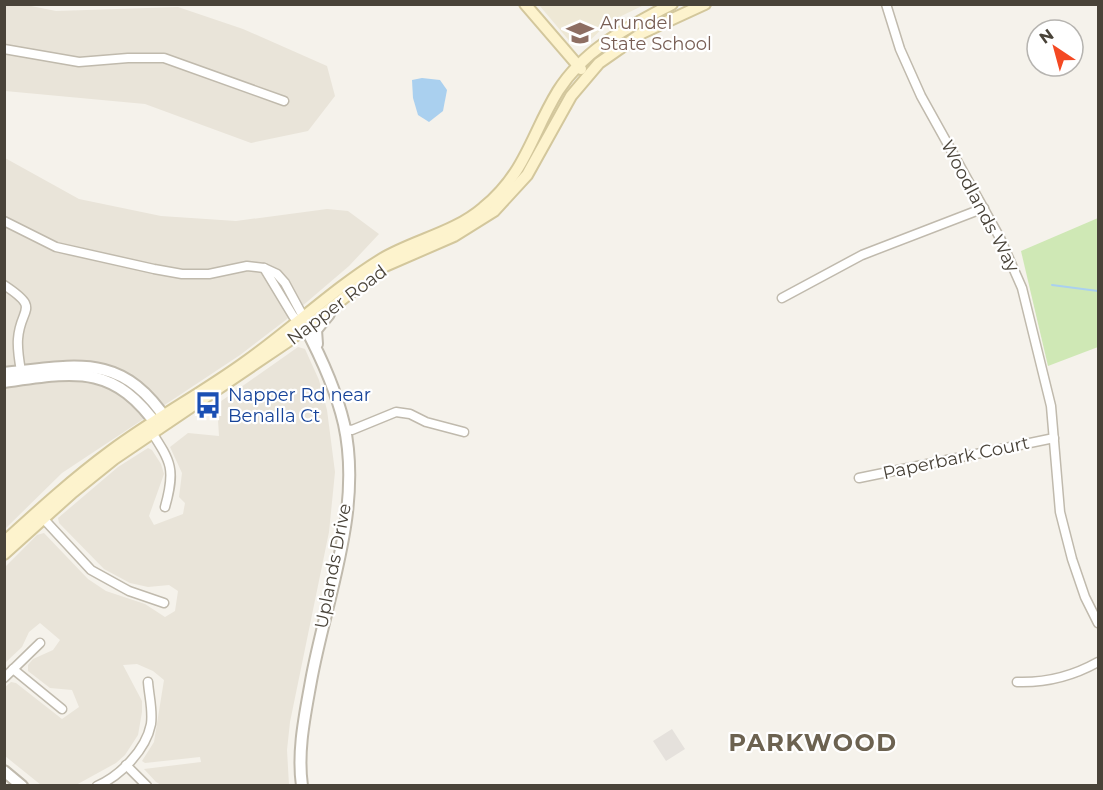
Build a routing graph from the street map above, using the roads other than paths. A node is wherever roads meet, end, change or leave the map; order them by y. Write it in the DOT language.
graph roads {
  1 [pos="525,4"];
  2 [pos="672,4"];
  3 [pos="705,4"];
  4 [pos="886,4"];
  5 [pos="4,49"];
  6 [pos="578,66"];
  7 [pos="588,76"];
  8 [pos="284,101"];
  9 [pos="984,208"];
  10 [pos="4,221"];
  11 [pos="4,285"];
  12 [pos="355,288"];
  13 [pos="782,298"];
  14 [pos="302,322"];
  15 [pos="287,342"];
  16 [pos="318,350"];
  17 [pos="4,373"];
  18 [pos="21,376"];
  19 [pos="4,382"];
  20 [pos="158,425"];
  21 [pos="345,429"];
  22 [pos="465,432"];
  23 [pos="1054,438"];
  24 [pos="859,478"];
  25 [pos="165,507"];
  26 [pos="40,515"];
  27 [pos="4,542"];
  28 [pos="4,554"];
  29 [pos="164,603"];
  30 [pos="1098,623"];
  31 [pos="40,643"];
  32 [pos="1098,662"];
  33 [pos="13,669"];
  34 [pos="4,678"];
  35 [pos="148,682"];
  36 [pos="1017,682"];
  37 [pos="62,709"];
  38 [pos="126,765"];
  39 [pos="4,771"];
  40 [pos="22,786"];
  41 [pos="97,786"];
  42 [pos="147,786"];
  43 [pos="302,786"];
  1 -- 6 [label="main road"];
  2 -- 6 [label="main road, Napper Road"];
  3 -- 7 [label="main road, Napper Road"];
  4 -- 9 [label="street, Woodlands Way"];
  5 -- 8 [label="street"];
  6 -- 7 [label="main road"];
  6 -- 14 [label="main road, Napper Road"];
  7 -- 12 [label="main road, Napper Road"];
  9 -- 13 [label="street"];
  9 -- 23 [label="street, Woodlands Way"];
  10 -- 14 [label="street"];
  11 -- 18 [label="street"];
  12 -- 14 [label="main road, Napper Road"];
  12 -- 16 [label="street"];
  14 -- 15 [label="main road, Napper Road"];
  14 -- 16 [label="street, Uplands Drive"];
  14 -- 20 [label="main road, Napper Road"];
  15 -- 16 [label="street"];
  15 -- 20 [label="main road, Napper Road"];
  16 -- 21 [label="street, Uplands Drive"];
  17 -- 18 [label="street"];
  18 -- 19 [label="street"];
  18 -- 20 [label="street"];
  20 -- 25 [label="street"];
  20 -- 26 [label="main road, Napper Road"];
  21 -- 22 [label="street"];
  21 -- 43 [label="street, Uplands Drive"];
  23 -- 24 [label="street, Paperbark Court"];
  23 -- 30 [label="street, Woodlands Way"];
  26 -- 27 [label="main road, Napper Road"];
  26 -- 28 [label="main road, Napper Road"];
  26 -- 29 [label="street"];
  31 -- 33 [label="street"];
  32 -- 36 [label="street"];
  33 -- 34 [label="street"];
  33 -- 37 [label="street"];
  35 -- 38 [label="street"];
  38 -- 41 [label="street"];
  38 -- 42 [label="street"];
  39 -- 40 [label="street"];
}
